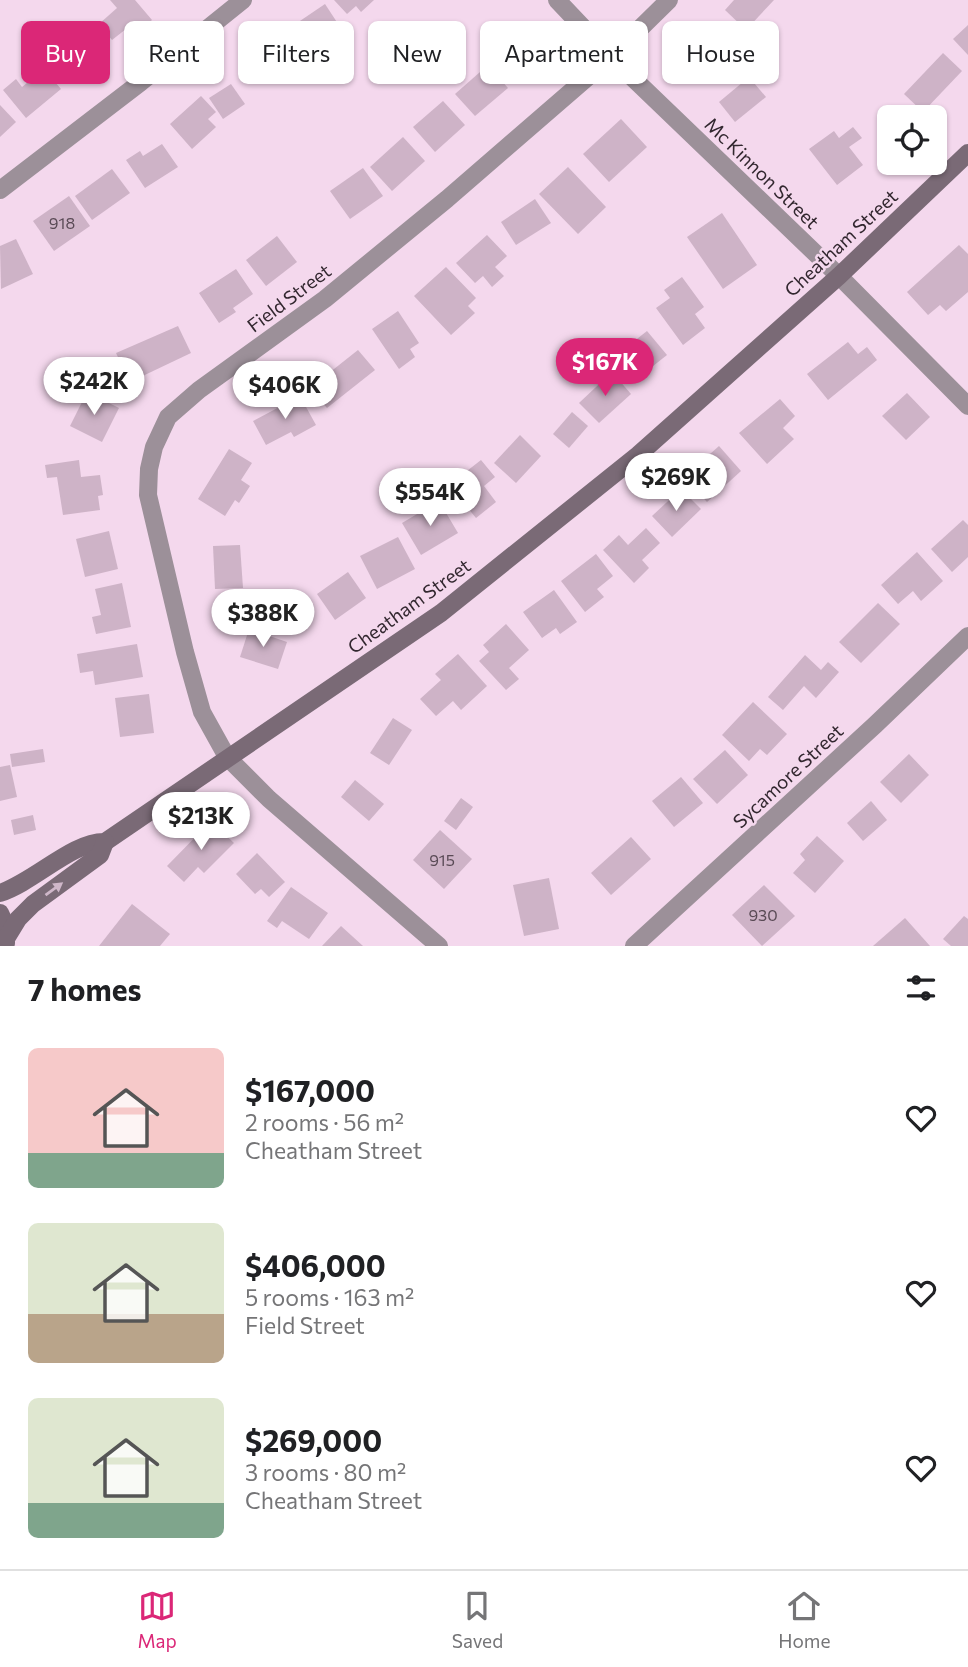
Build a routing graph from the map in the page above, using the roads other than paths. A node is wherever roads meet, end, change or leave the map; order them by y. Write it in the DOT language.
graph roads {
  1 [pos="243,0"];
  2 [pos="557,0"];
  3 [pos="669,0"];
  4 [pos="577,21"];
  5 [pos="648,21"];
  6 [pos="580,84"];
  7 [pos="639,84"];
  8 [pos="968,153"];
  9 [pos="0,190"];
  10 [pos="839,276"];
  11 [pos="968,406"];
  12 [pos="968,636"];
  13 [pos="227,758"];
  14 [pos="105,842"];
  15 [pos="0,892"];
  16 [pos="0,913"];
  17 [pos="6,942"];
  18 [pos="439,946"];
  19 [pos="634,946"];
  1 -- 9 [label="street"];
  2 -- 4 [label="street, Mc Kinnon Street"];
  3 -- 5 [label="street, Field Street"];
  6 -- 13 [label="street, Field Street"];
  7 -- 10 [label="street, Mc Kinnon Street"];
  8 -- 10 [label="street, Cheatham Street"];
  10 -- 11 [label="street, Mc Kinnon Street"];
  10 -- 13 [label="street, Cheatham Street"];
  12 -- 19 [label="street, Sycamore Street"];
  13 -- 14 [label="street, Cheatham Street"];
  13 -- 18 [label="street"];
  14 -- 15 [label="street, Cheatham Street"];
  17 -- 14 [label="street, Cheatham Street, one-way"];
  16 -- 17 [label="street"];
}
